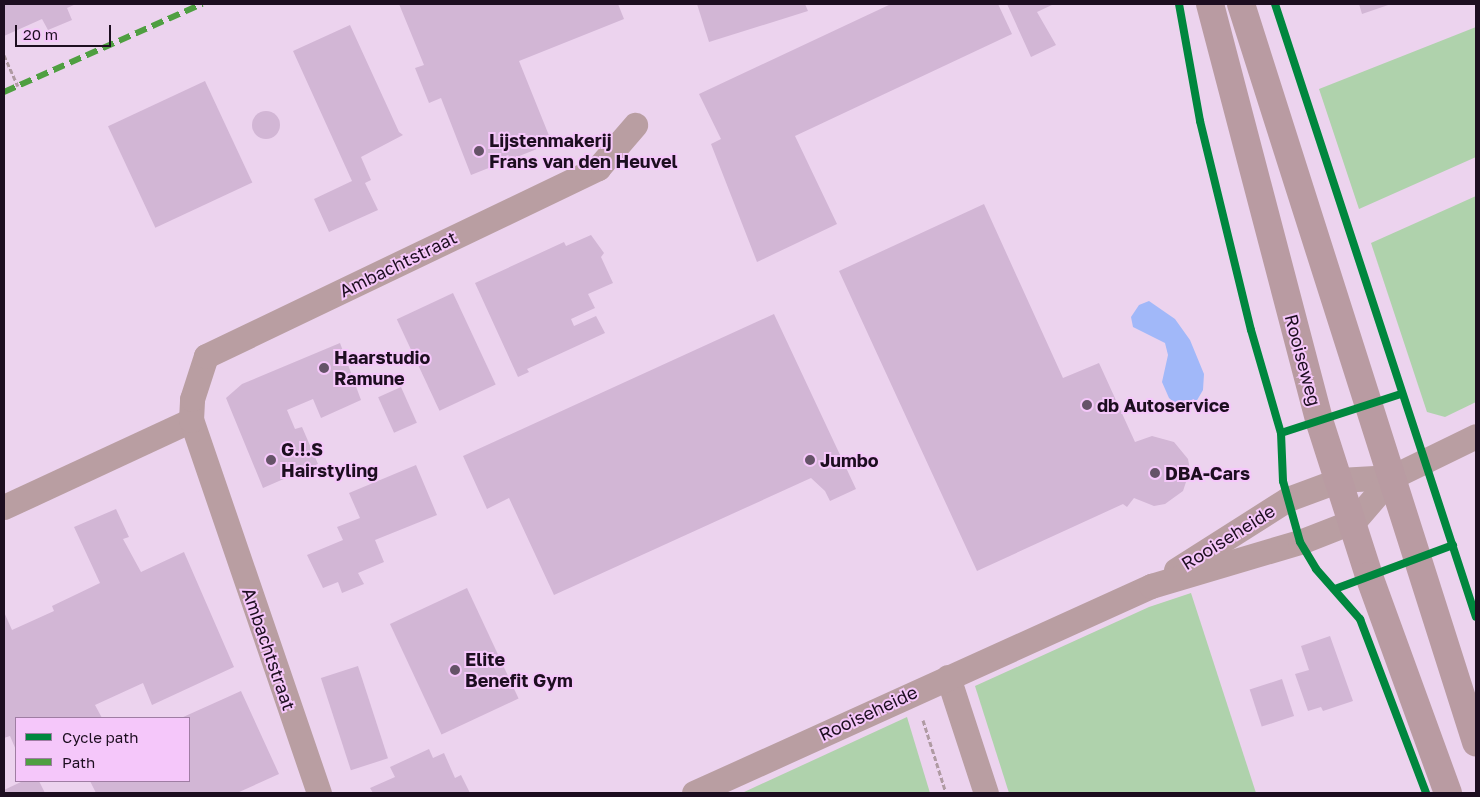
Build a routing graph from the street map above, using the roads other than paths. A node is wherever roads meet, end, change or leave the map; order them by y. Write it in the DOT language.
graph roads {
  1 [pos="1210,4"];
  2 [pos="1241,4"];
  3 [pos="635,125"];
  4 [pos="191,420"];
  5 [pos="1476,436"];
  6 [pos="1392,477"];
  7 [pos="1338,480"];
  8 [pos="4,507"];
  9 [pos="1354,522"];
  10 [pos="1152,586"];
  11 [pos="948,676"];
  12 [pos="1476,742"];
  13 [pos="319,793"];
  14 [pos="694,793"];
  15 [pos="986,793"];
  16 [pos="1448,793"];
  1 -- 7 [label="main road, Rooiseweg"];
  2 -- 6 [label="main road"];
  3 -- 4 [label="street, Ambachtstraat"];
  4 -- 8 [label="street"];
  4 -- 13 [label="street, Ambachtstraat"];
  5 -- 6 [label="street"];
  6 -- 7 [label="street, Rooiseheide"];
  6 -- 9 [label="street, Rooiseheide"];
  6 -- 12 [label="main road"];
  7 -- 9 [label="main road, Rooiseweg"];
  7 -- 10 [label="street, Rooiseheide"];
  9 -- 10 [label="street, Rooiseheide"];
  9 -- 16 [label="main road, Rooiseweg"];
  10 -- 11 [label="street, Rooiseheide"];
  11 -- 14 [label="street, Rooiseheide"];
  11 -- 15 [label="street"];
}
